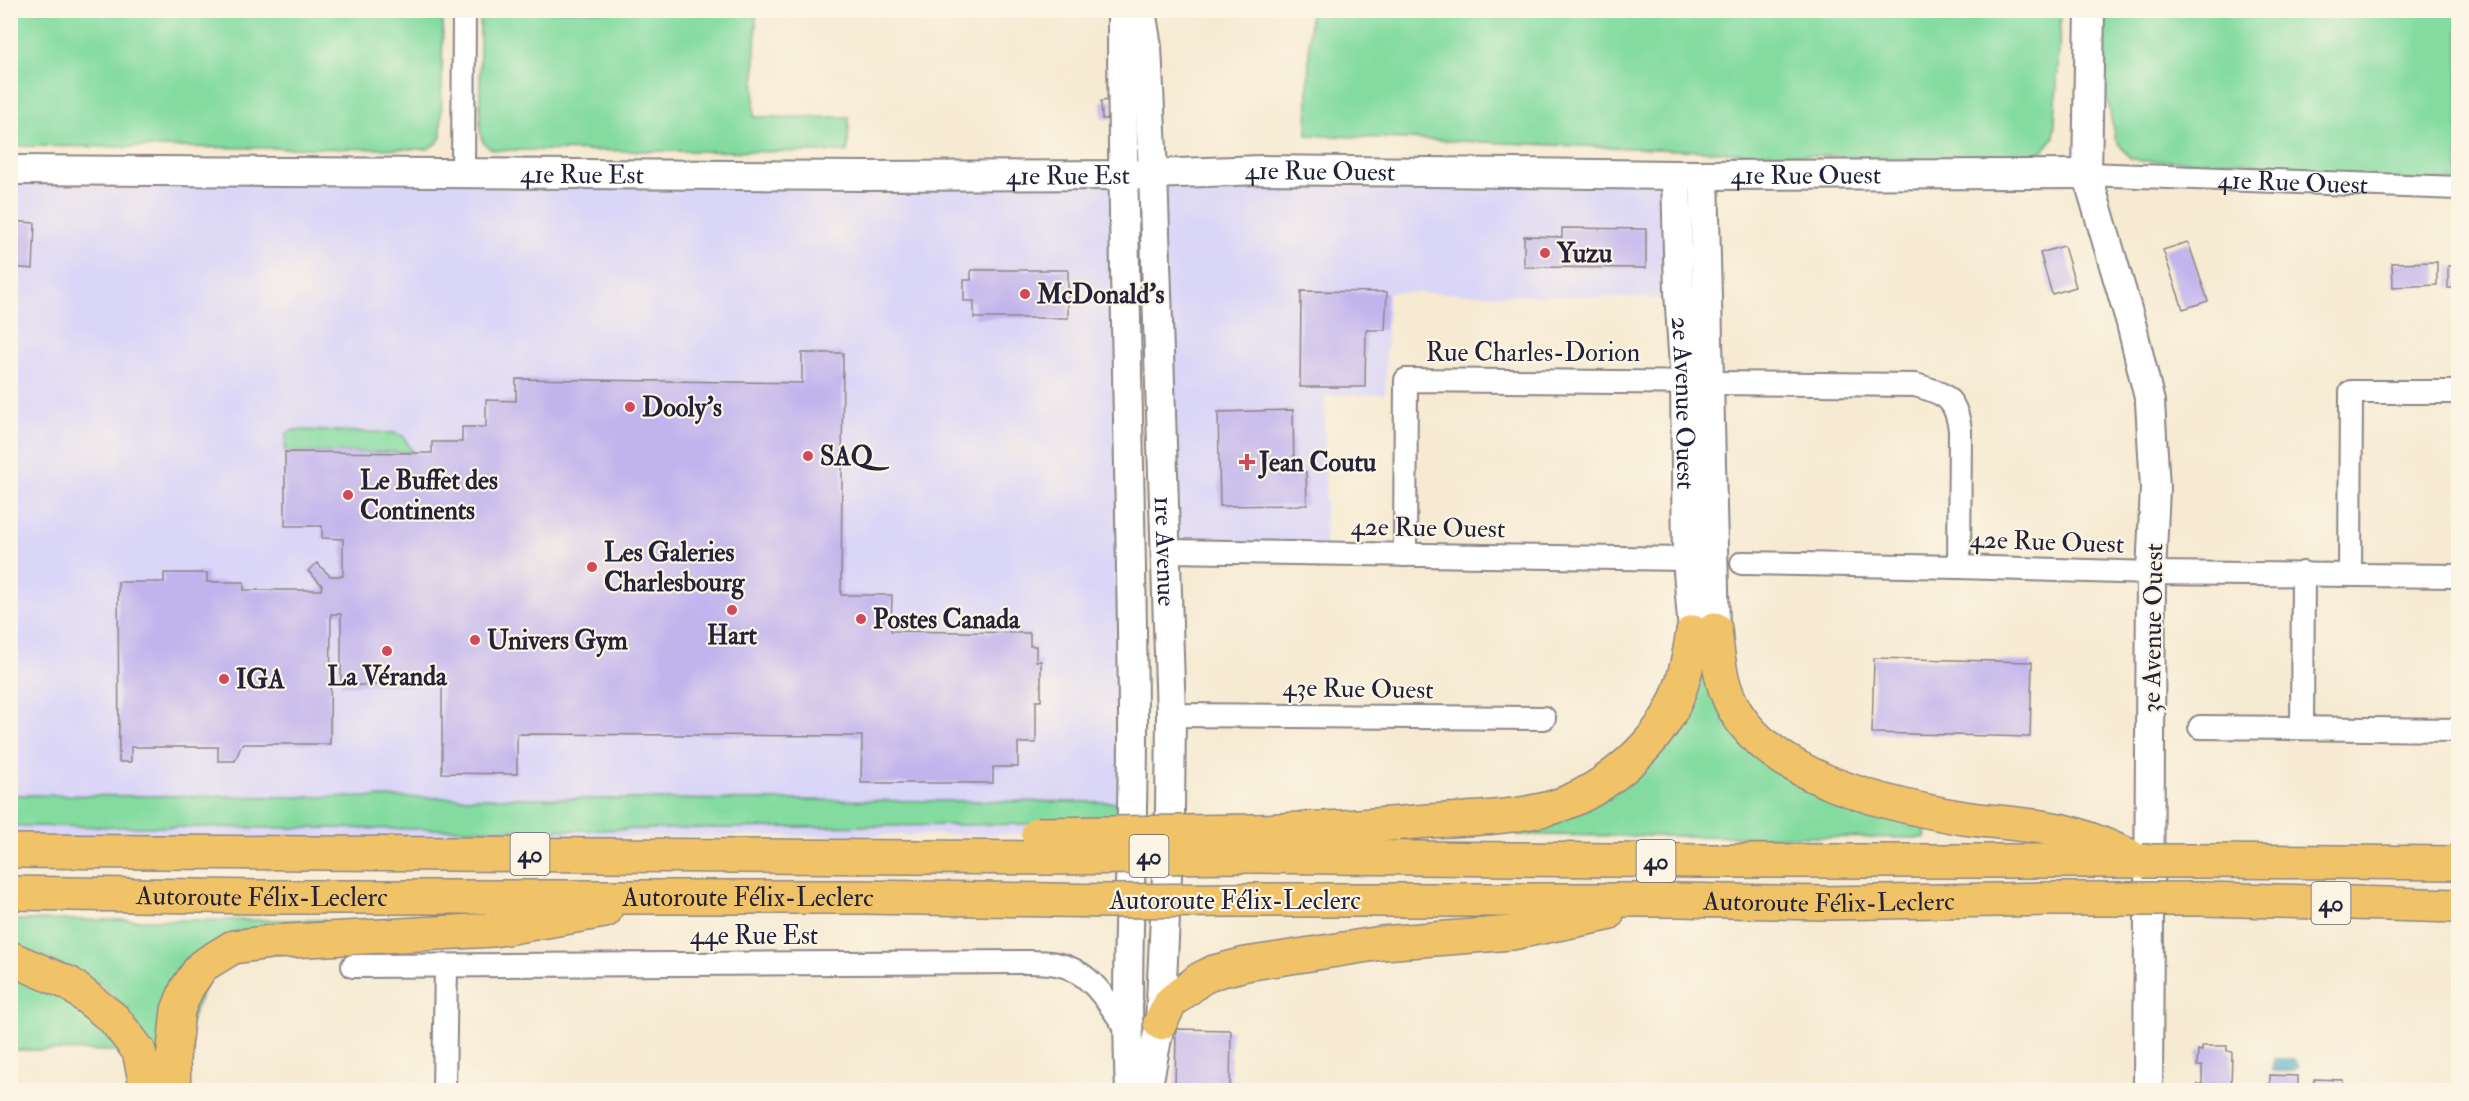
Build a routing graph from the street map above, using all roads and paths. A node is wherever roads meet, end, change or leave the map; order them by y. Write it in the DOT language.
graph roads {
  1 [pos="464,10"];
  2 [pos="1122,10"];
  3 [pos="1141,10"];
  4 [pos="2090,10"];
  5 [pos="10,170"];
  6 [pos="1153,172"];
  7 [pos="463,174"];
  8 [pos="2087,174"];
  9 [pos="1122,175"];
  10 [pos="1690,175"];
  11 [pos="2458,188"];
  12 [pos="1696,382"];
  13 [pos="2458,392"];
  14 [pos="1167,551"];
  15 [pos="1405,555"];
  16 [pos="1687,559"];
  17 [pos="1742,563"];
  18 [pos="1959,567"];
  19 [pos="2151,573"];
  20 [pos="2303,573"];
  21 [pos="2350,574"];
  22 [pos="2458,576"];
  23 [pos="1704,630"];
  24 [pos="1171,715"];
  25 [pos="1544,718"];
  26 [pos="2200,727"];
  27 [pos="2302,728"];
  28 [pos="2458,730"];
  29 [pos="1253,844"];
  30 [pos="2066,847"];
  31 [pos="10,851"];
  32 [pos="2458,863"];
  33 [pos="10,893"];
  34 [pos="673,898"];
  35 [pos="1679,900"];
  36 [pos="2458,906"];
  37 [pos="10,958"];
  38 [pos="353,966"];
  39 [pos="446,966"];
  40 [pos="1160,1023"];
  41 [pos="1127,1029"];
  42 [pos="147,1090"];
  43 [pos="174,1090"];
  44 [pos="444,1090"];
  45 [pos="1130,1090"];
  46 [pos="1147,1090"];
  47 [pos="2148,1090"];
  1 -- 7 [label="street"];
  2 -- 9 [label="street, 1re Avenue"];
  3 -- 6 [label="street, 1re Avenue"];
  4 -- 8 [label="street, 3e Avenue Ouest"];
  5 -- 7 [label="street, 41e Rue Est"];
  6 -- 9 [label="street, 41e Rue Est"];
  6 -- 10 [label="street, 41e Rue Ouest"];
  6 -- 14 [label="street, 1re Avenue"];
  7 -- 9 [label="street, 41e Rue Est"];
  8 -- 10 [label="street, 41e Rue Ouest"];
  8 -- 11 [label="street, 41e Rue Ouest"];
  8 -- 19 [label="street, 3e Avenue Ouest"];
  9 -- 41 [label="street, 1re Avenue"];
  10 -- 12 [label="street, 2e Avenue Ouest"];
  12 -- 15 [label="street, Rue Charles-Dorion"];
  12 -- 16 [label="street, 2e Avenue Ouest"];
  12 -- 18 [label="street, Rue Charles-Dorion"];
  12 -- 23 [label="street, 2e Avenue Ouest"];
  13 -- 21 [label="street"];
  14 -- 15 [label="street, 42e Rue Ouest"];
  14 -- 24 [label="street, 1re Avenue"];
  15 -- 16 [label="street, 42e Rue Ouest"];
  16 -- 23 [label="street, 2e Avenue Ouest"];
  17 -- 18 [label="street, 42e Rue Ouest"];
  18 -- 19 [label="street, 42e Rue Ouest"];
  19 -- 20 [label="street, 42e Rue Ouest"];
  19 -- 47 [label="street, 3e Avenue Ouest"];
  20 -- 21 [label="street, 42e Rue Ouest"];
  20 -- 27 [label="street"];
  21 -- 22 [label="street, 42e Rue Ouest"];
  23 -- 29 [label="highway"];
  23 -- 30 [label="highway"];
  24 -- 25 [label="street, 43e Rue Ouest"];
  24 -- 40 [label="street, 1re Avenue"];
  26 -- 27 [label="street"];
  27 -- 28 [label="street"];
  29 -- 30 [label="highway, Autoroute Félix-Leclerc / 40"];
  29 -- 31 [label="highway, Autoroute Félix-Leclerc / 40, bridge"];
  30 -- 32 [label="highway, 40, bridge"];
  33 -- 34 [label="highway, Autoroute Félix-Leclerc / 40"];
  34 -- 35 [label="highway, Autoroute Félix-Leclerc / 40, bridge"];
  34 -- 43 [label="highway"];
  35 -- 36 [label="highway, Autoroute Félix-Leclerc / 40, bridge"];
  35 -- 40 [label="highway"];
  37 -- 42 [label="highway"];
  38 -- 39 [label="street, 44e Rue Est"];
  39 -- 41 [label="street, 44e Rue Est"];
  39 -- 44 [label="street"];
  40 -- 46 [label="street, 1re Avenue"];
  41 -- 45 [label="street, 1re Avenue"];
}
